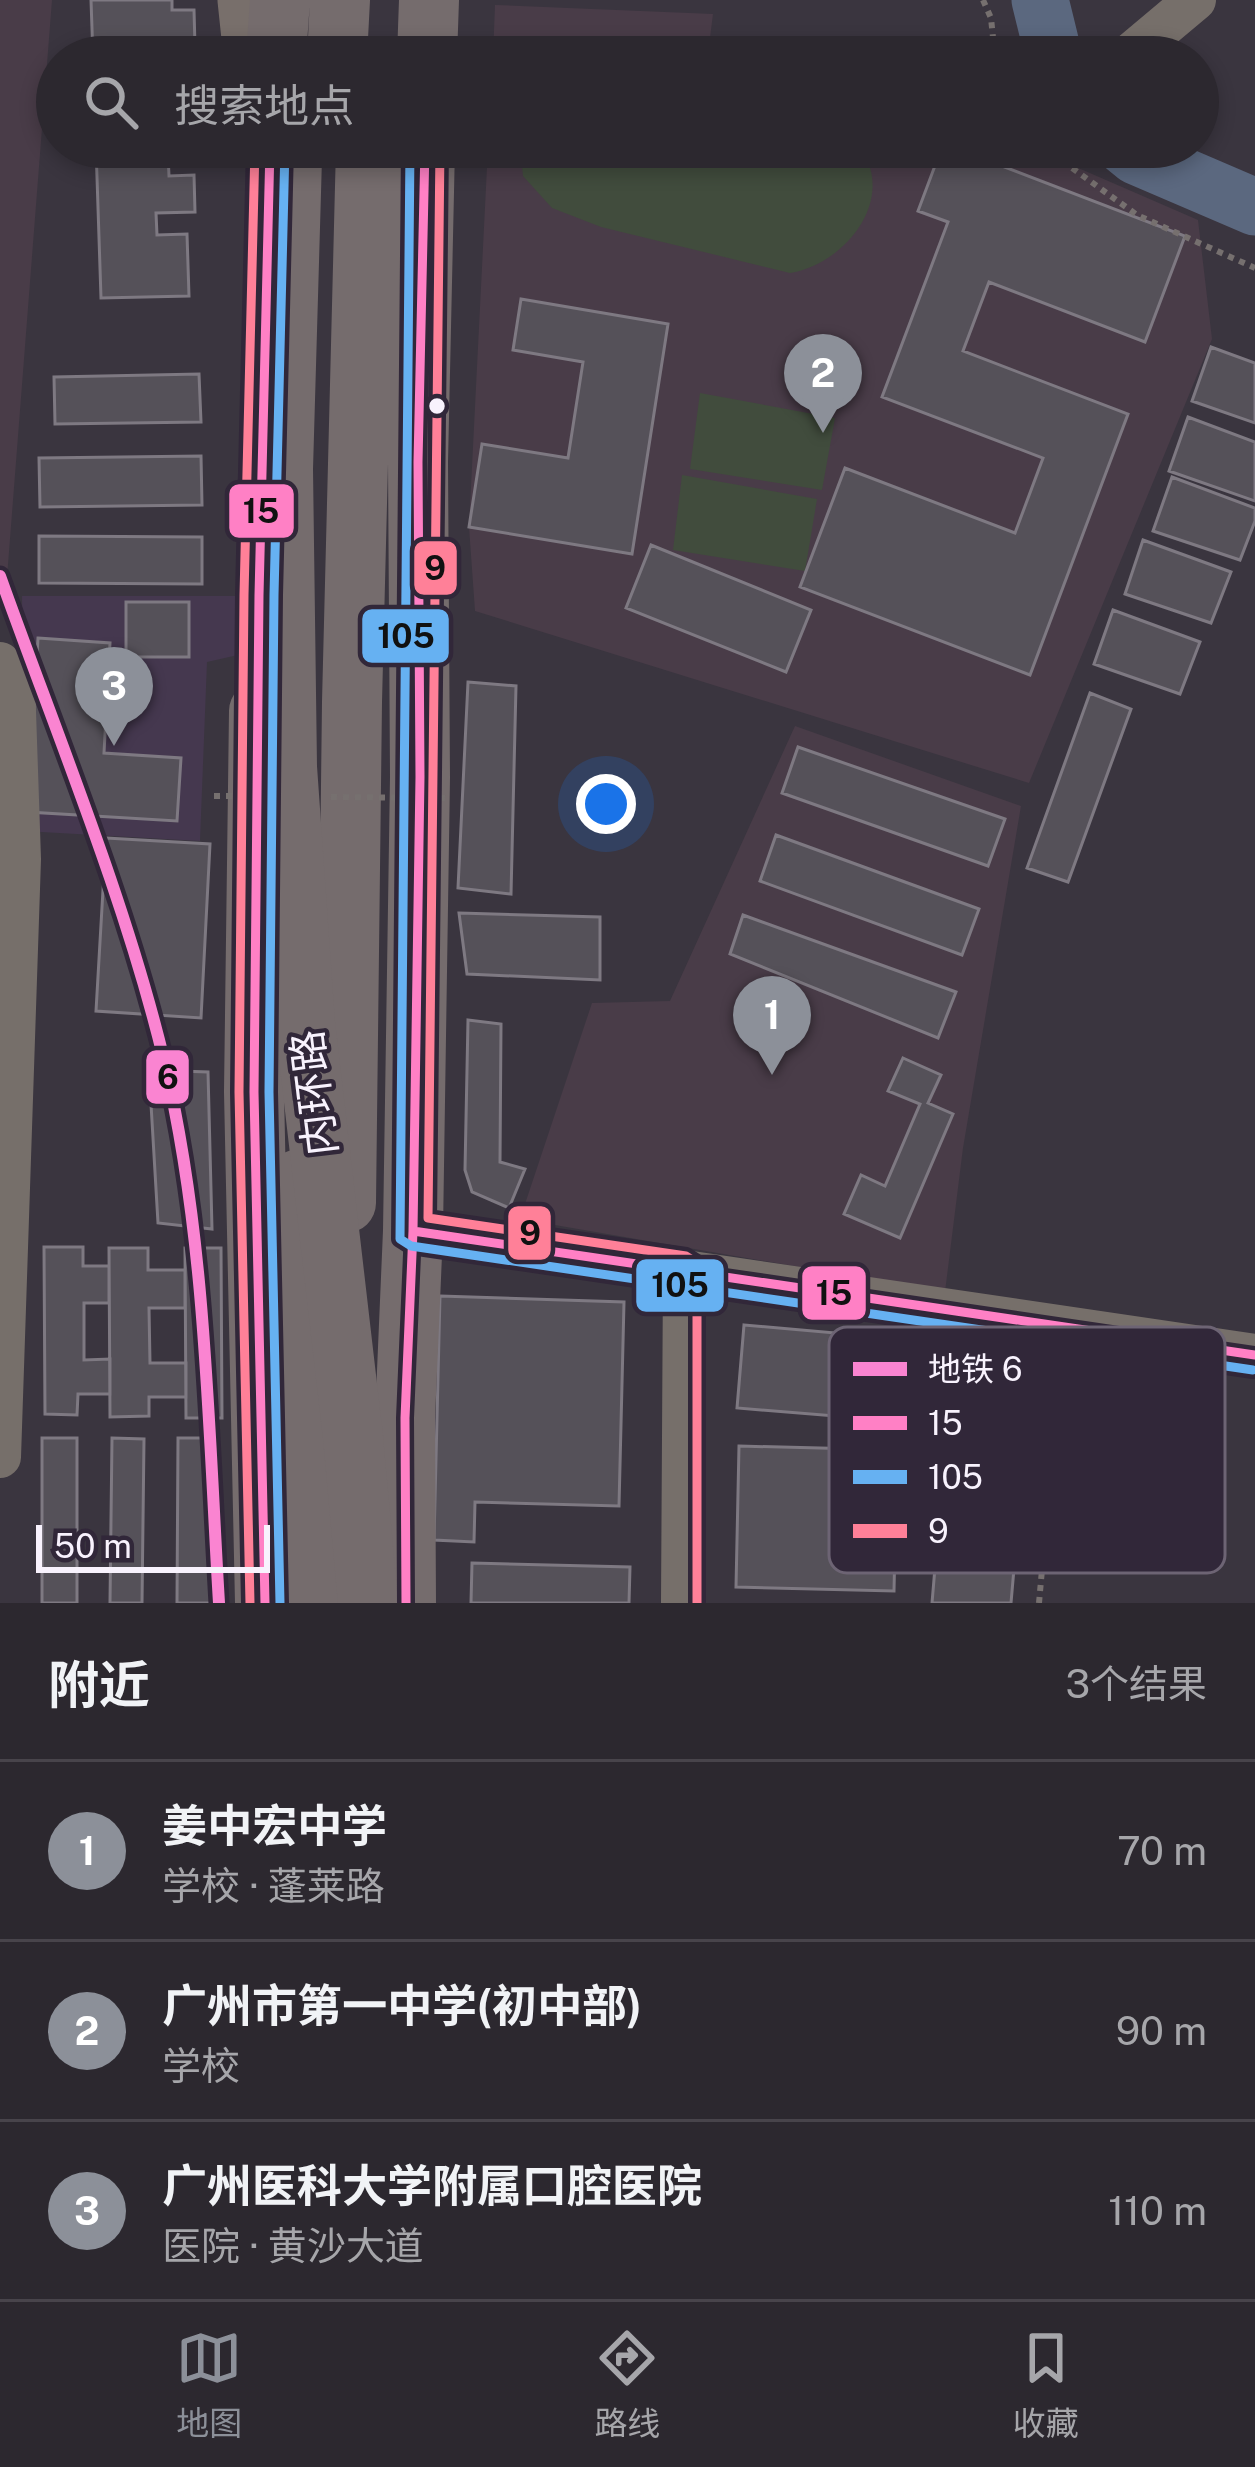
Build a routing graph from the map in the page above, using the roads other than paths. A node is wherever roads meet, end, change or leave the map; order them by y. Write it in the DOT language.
graph roads {
  1 [pos="243,0"];
  2 [pos="280,0"];
  3 [pos="295,0"];
  4 [pos="308,0"];
  5 [pos="340,0"];
  6 [pos="370,0"];
  7 [pos="429,0"];
  8 [pos="1195,0"];
  9 [pos="246,36"];
  10 [pos="277,36"];
  11 [pos="294,36"];
  12 [pos="308,36"];
  13 [pos="338,36"];
  14 [pos="369,36"];
  15 [pos="428,36"];
  16 [pos="1152,36"];
  17 [pos="310,168"];
  18 [pos="310,168"];
  19 [pos="311,168"];
  20 [pos="313,168"];
  21 [pos="425,168"];
  22 [pos="360,482"];
  23 [pos="0,663"];
  24 [pos="298,1136"];
  25 [pos="412,1232"];
  26 [pos="684,1271"];
  27 [pos="1077,1327"];
  28 [pos="1225,1350"];
  29 [pos="1255,1355"];
  30 [pos="259,1361"];
  31 [pos="405,1418"];
  32 [pos="0,1457"];
  33 [pos="265,1603"];
  34 [pos="313,1603"];
  35 [pos="351,1603"];
  36 [pos="368,1603"];
  37 [pos="406,1603"];
  38 [pos="682,1603"];
  1 -- 9 [label="main road"];
  2 -- 10 [label="highway"];
  3 -- 11 [label="highway"];
  4 -- 12 [label="highway"];
  5 -- 13 [label="highway"];
  6 -- 14 [label="highway"];
  7 -- 15 [label="highway"];
  8 -- 16 [label="street"];
  17 -- 30 [label="highway"];
  18 -- 36 [label="highway, 内环路, bridge"];
  19 -- 24 [label="highway"];
  20 -- 22 [label="highway, 内环路"];
  21 -- 25 [label="highway"];
  22 -- 31 [label="highway"];
  22 -- 35 [label="highway, 内环路"];
  23 -- 32 [label="street"];
  24 -- 30 [label="highway"];
  24 -- 34 [label="highway"];
  25 -- 26 [label="street"];
  25 -- 31 [label="highway"];
  26 -- 27 [label="street"];
  26 -- 38 [label="street"];
  28 -- 29 [label="street"];
  30 -- 33 [label="highway"];
  31 -- 37 [label="highway"];
}
